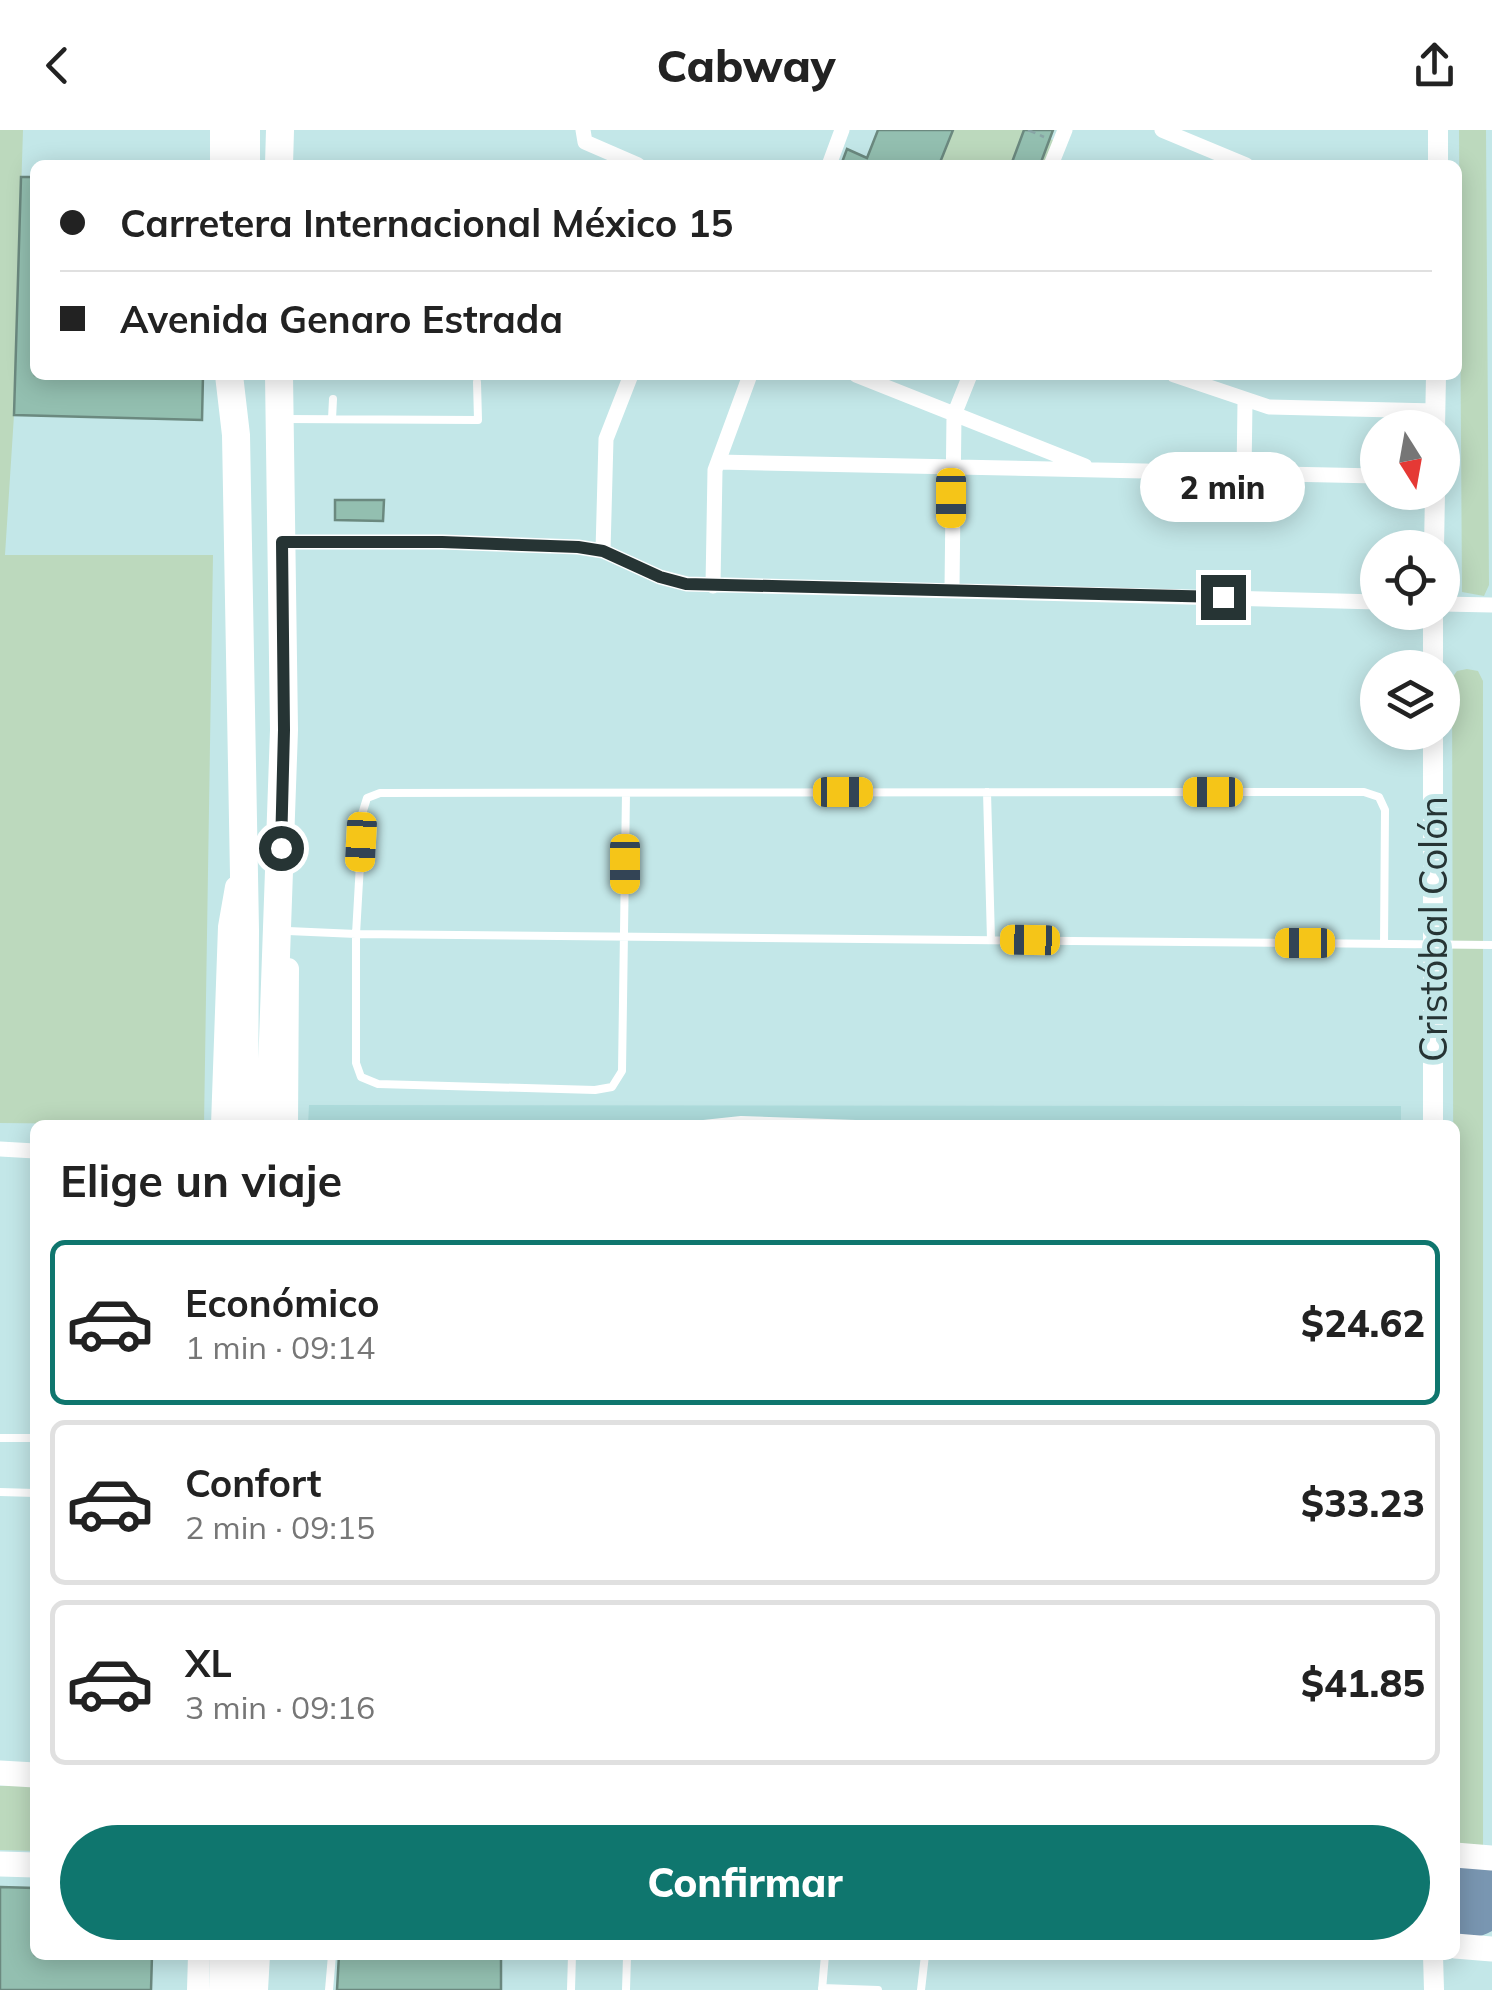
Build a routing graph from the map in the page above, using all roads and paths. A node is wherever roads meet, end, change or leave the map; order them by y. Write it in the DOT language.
graph roads {
  1 [pos="224,130"];
  2 [pos="246,130"];
  3 [pos="280,130"];
  4 [pos="842,130"];
  5 [pos="1064,130"];
  6 [pos="1162,130"];
  7 [pos="1438,130"];
  8 [pos="584,136"];
  9 [pos="224,160"];
  10 [pos="246,160"];
  11 [pos="278,160"];
  12 [pos="629,160"];
  13 [pos="831,160"];
  14 [pos="1054,160"];
  15 [pos="1234,160"];
  16 [pos="1438,160"];
  17 [pos="229,380"];
  18 [pos="242,380"];
  19 [pos="279,380"];
  20 [pos="629,380"];
  21 [pos="748,380"];
  22 [pos="868,380"];
  23 [pos="968,380"];
  24 [pos="1187,380"];
  25 [pos="1436,380"];
  26 [pos="478,382"];
  27 [pos="333,399"];
  28 [pos="1245,402"];
  29 [pos="1435,410"];
  30 [pos="1360,414"];
  31 [pos="954,415"];
  32 [pos="280,418"];
  33 [pos="332,419"];
  34 [pos="236,435"];
  35 [pos="718,462"];
  36 [pos="951,467"];
  37 [pos="1098,472"];
  38 [pos="1244,474"];
  39 [pos="1360,476"];
  40 [pos="282,542"];
  41 [pos="603,551"];
  42 [pos="713,586"];
  43 [pos="952,589"];
  44 [pos="1360,601"];
  45 [pos="1460,604"];
  46 [pos="1492,605"];
  47 [pos="1433,750"];
  48 [pos="626,792"];
  49 [pos="988,792"];
  50 [pos="281,848"];
  51 [pos="242,849"];
  52 [pos="288,931"];
  53 [pos="356,934"];
  54 [pos="625,936"];
  55 [pos="991,940"];
  56 [pos="1384,944"];
  57 [pos="1433,944"];
  58 [pos="1492,945"];
  59 [pos="222,1120"];
  60 [pos="244,1120"];
  61 [pos="270,1120"];
  62 [pos="288,1120"];
  63 [pos="1433,1120"];
  64 [pos="0,1149"];
  65 [pos="30,1152"];
  66 [pos="0,1438"];
  67 [pos="30,1438"];
  68 [pos="0,1492"];
  69 [pos="30,1493"];
  70 [pos="0,1773"];
  71 [pos="30,1774"];
  72 [pos="1460,1855"];
  73 [pos="1492,1858"];
  74 [pos="0,1864"];
  75 [pos="30,1865"];
  76 [pos="1460,1946"];
  77 [pos="1492,1949"];
  78 [pos="199,1960"];
  79 [pos="224,1960"];
  80 [pos="244,1960"];
  81 [pos="259,1960"];
  82 [pos="332,1960"];
  83 [pos="572,1960"];
  84 [pos="626,1960"];
  85 [pos="825,1960"];
  86 [pos="924,1960"];
  87 [pos="1433,1960"];
  88 [pos="822,1989"];
  89 [pos="198,1990"];
  90 [pos="223,1990"];
  91 [pos="243,1990"];
  92 [pos="257,1990"];
  93 [pos="330,1990"];
  94 [pos="571,1990"];
  95 [pos="626,1990"];
  96 [pos="878,1990"];
  97 [pos="921,1990"];
  98 [pos="1434,1990"];
  1 -- 9 [label="highway"];
  2 -- 10 [label="highway"];
  3 -- 11 [label="highway"];
  4 -- 13 [label="street"];
  5 -- 14 [label="street"];
  6 -- 15 [label="street"];
  7 -- 16 [label="street"];
  8 -- 12 [label="street"];
  17 -- 34 [label="highway"];
  18 -- 34 [label="highway"];
  19 -- 32 [label="highway"];
  20 -- 41 [label="street"];
  21 -- 35 [label="street"];
  22 -- 31 [label="street"];
  23 -- 31 [label="street"];
  24 -- 28 [label="street"];
  25 -- 29 [label="street"];
  26 -- 33 [label="lane"];
  27 -- 33 [label="lane"];
  28 -- 30 [label="street"];
  28 -- 38 [label="street"];
  31 -- 36 [label="street"];
  31 -- 37 [label="street"];
  32 -- 33 [label="lane"];
  32 -- 40 [label="highway"];
  34 -- 51 [label="highway"];
  35 -- 36 [label="street"];
  35 -- 42 [label="street"];
  36 -- 37 [label="street"];
  36 -- 43 [label="street"];
  37 -- 38 [label="street"];
  38 -- 39 [label="street"];
  40 -- 41 [label="street"];
  40 -- 50 [label="highway"];
  41 -- 42 [label="street"];
  42 -- 43 [label="street"];
  43 -- 44 [label="street"];
  45 -- 46 [label="street"];
  47 -- 57 [label="street, Cristóbal Colón"];
  48 -- 49 [label="lane"];
  48 -- 53 [label="lane"];
  48 -- 54 [label="lane"];
  49 -- 55 [label="lane"];
  49 -- 56 [label="lane"];
  50 -- 52 [label="main road"];
  50 -- 61 [label="highway"];
  51 -- 59 [label="main road"];
  51 -- 60 [label="highway"];
  52 -- 53 [label="lane"];
  52 -- 62 [label="main road"];
  53 -- 54 [label="lane"];
  53 -- 54 [label="lane"];
  54 -- 55 [label="lane"];
  55 -- 56 [label="lane"];
  56 -- 57 [label="lane"];
  57 -- 58 [label="lane"];
  57 -- 63 [label="street, Cristóbal Colón"];
  64 -- 65 [label="street"];
  66 -- 67 [label="lane"];
  68 -- 69 [label="lane"];
  70 -- 71 [label="main road"];
  72 -- 73 [label="main road"];
  74 -- 75 [label="main road"];
  76 -- 77 [label="main road"];
  78 -- 89 [label="main road"];
  79 -- 90 [label="highway"];
  80 -- 91 [label="highway"];
  81 -- 92 [label="main road"];
  82 -- 93 [label="lane"];
  83 -- 94 [label="lane"];
  84 -- 95 [label="lane"];
  85 -- 88 [label="lane"];
  86 -- 97 [label="lane"];
  87 -- 98 [label="street"];
  88 -- 96 [label="lane"];
}
